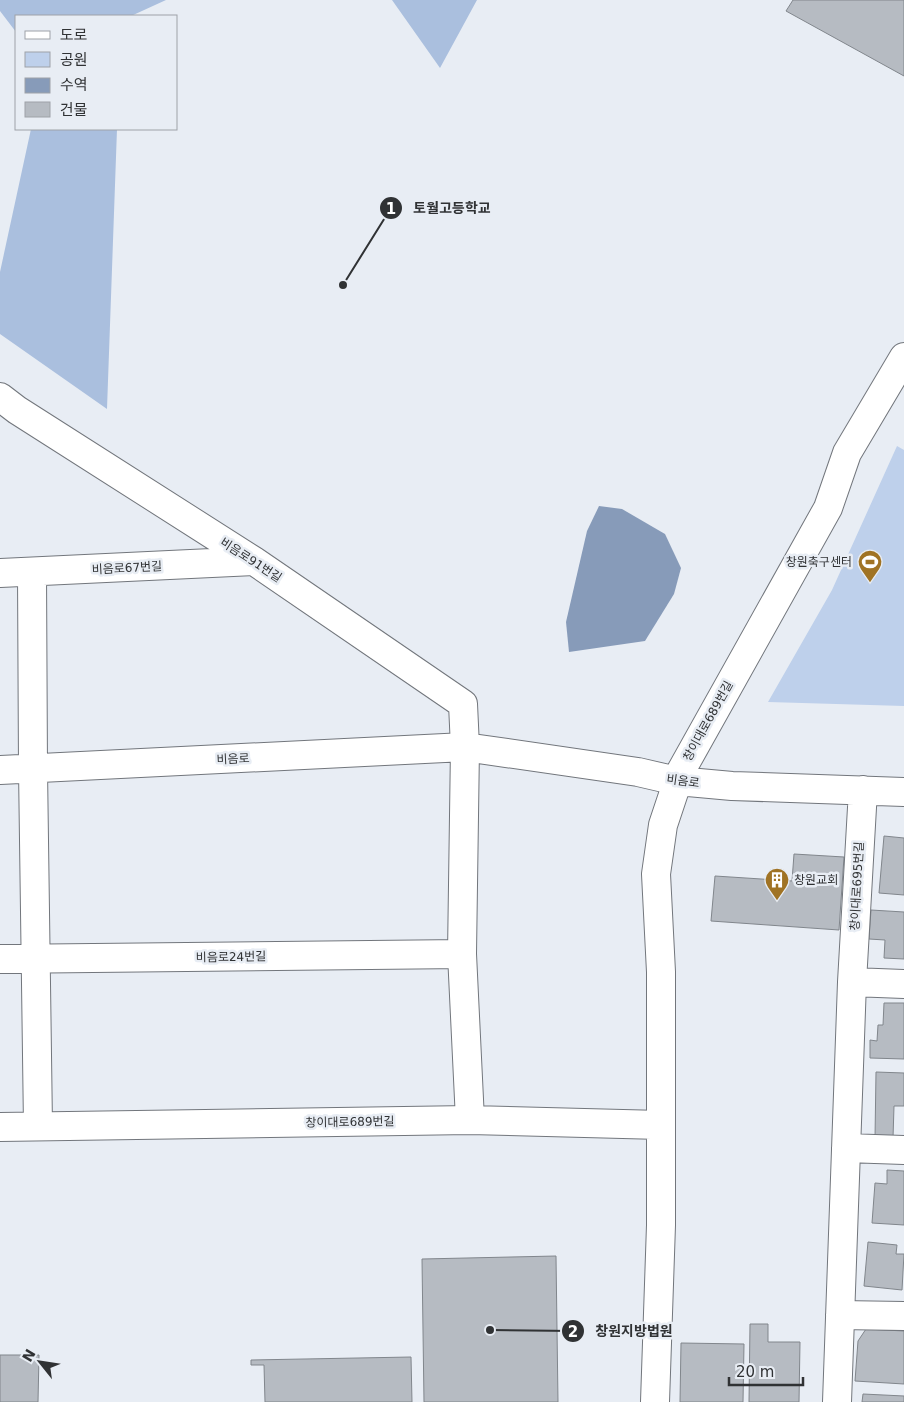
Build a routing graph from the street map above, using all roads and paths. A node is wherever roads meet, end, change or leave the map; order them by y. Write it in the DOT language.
graph roads {
  1 [pos="904,357"];
  2 [pos="6,406"];
  3 [pos="254,560"];
  4 [pos="0,573"];
  5 [pos="32,573"];
  6 [pos="465,747"];
  7 [pos="33,769"];
  8 [pos="0,770"];
  9 [pos="677,781"];
  10 [pos="862,790"];
  11 [pos="904,792"];
  12 [pos="462,954"];
  13 [pos="0,959"];
  14 [pos="37,959"];
  15 [pos="852,982"];
  16 [pos="904,984"];
  17 [pos="470,1120"];
  18 [pos="661,1125"];
  19 [pos="0,1126"];
  20 [pos="38,1126"];
  21 [pos="846,1148"];
  22 [pos="904,1150"];
  23 [pos="840,1315"];
  24 [pos="904,1316"];
  25 [pos="655,1402"];
  26 [pos="837,1402"];
  1 -- 9 [label="street, 창이대로689번길"];
  2 -- 3 [label="street, 비음로91번길"];
  3 -- 5 [label="street, 비음로67번길"];
  3 -- 6 [label="street, 비음로91번길"];
  4 -- 5 [label="street, 비음로67번길"];
  5 -- 7 [label="street"];
  6 -- 7 [label="street, 비음로"];
  6 -- 9 [label="street, 비음로"];
  6 -- 12 [label="street"];
  7 -- 8 [label="street, 비음로"];
  7 -- 14 [label="street"];
  9 -- 10 [label="street, 비음로"];
  9 -- 18 [label="street, 창이대로689번길"];
  10 -- 11 [label="street, 비음로"];
  10 -- 15 [label="street, 창이대로695번길"];
  12 -- 14 [label="street, 비음로24번길"];
  12 -- 17 [label="street"];
  13 -- 14 [label="street, 비음로24번길"];
  14 -- 20 [label="street"];
  15 -- 16 [label="street"];
  15 -- 21 [label="street, 창이대로695번길"];
  17 -- 18 [label="street, 창이대로689번길"];
  17 -- 20 [label="street, 창이대로689번길"];
  18 -- 25 [label="street, 창이대로689번길"];
  19 -- 20 [label="street, 창이대로689번길"];
  21 -- 22 [label="street"];
  21 -- 23 [label="street, 창이대로695번길"];
  23 -- 24 [label="street"];
  23 -- 26 [label="street, 창이대로695번길"];
}
